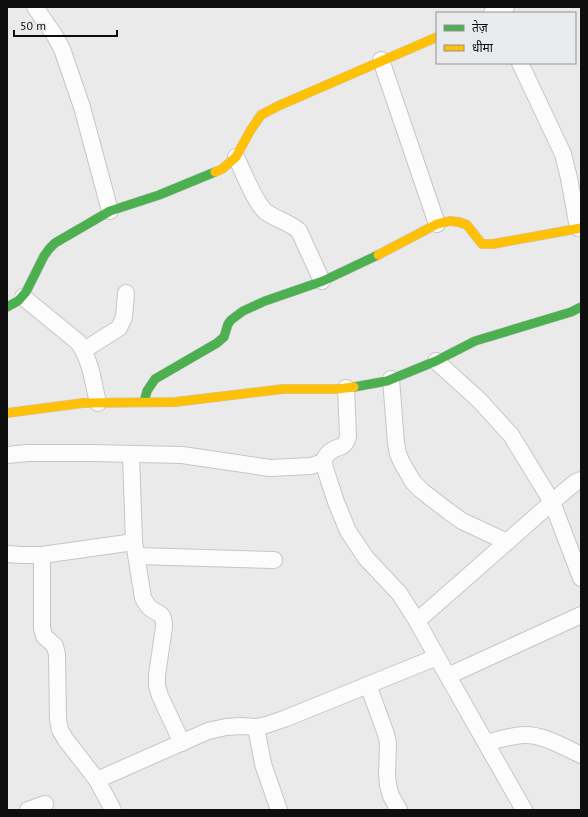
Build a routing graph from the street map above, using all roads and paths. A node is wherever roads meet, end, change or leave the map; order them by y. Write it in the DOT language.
graph roads {
  1 [pos="35,7"];
  2 [pos="436,37"];
  3 [pos="381,60"];
  4 [pos="520,64"];
  5 [pos="236,157"];
  6 [pos="110,211"];
  7 [pos="437,224"];
  8 [pos="580,228"];
  9 [pos="322,281"];
  10 [pos="126,293"];
  11 [pos="23,297"];
  12 [pos="7,307"];
  13 [pos="581,307"];
  14 [pos="84,350"];
  15 [pos="436,361"];
  16 [pos="391,379"];
  17 [pos="346,388"];
  18 [pos="144,402"];
  19 [pos="98,403"];
  20 [pos="7,413"];
  21 [pos="131,454"];
  22 [pos="7,455"];
  23 [pos="323,462"];
  24 [pos="581,480"];
  25 [pos="552,502"];
  26 [pos="507,542"];
  27 [pos="135,549"];
  28 [pos="7,554"];
  29 [pos="42,555"];
  30 [pos="274,560"];
  31 [pos="581,578"];
  32 [pos="581,616"];
  33 [pos="417,621"];
  34 [pos="437,657"];
  35 [pos="448,676"];
  36 [pos="368,685"];
  37 [pos="256,728"];
  38 [pos="182,743"];
  39 [pos="486,743"];
  40 [pos="581,754"];
  41 [pos="97,780"];
  42 [pos="45,804"];
  43 [pos="28,810"];
  44 [pos="113,810"];
  45 [pos="279,810"];
  46 [pos="399,810"];
  47 [pos="524,810"];
  1 -- 6 [label="street"];
  2 -- 3 [label="street"];
  3 -- 5 [label="street"];
  3 -- 7 [label="street"];
  4 -- 8 [label="street"];
  5 -- 6 [label="street"];
  5 -- 9 [label="street"];
  6 -- 11 [label="street"];
  7 -- 8 [label="street"];
  7 -- 9 [label="street"];
  9 -- 18 [label="street"];
  10 -- 14 [label="street"];
  11 -- 12 [label="street"];
  11 -- 14 [label="street"];
  13 -- 15 [label="street"];
  14 -- 19 [label="street"];
  15 -- 16 [label="street"];
  15 -- 25 [label="street"];
  16 -- 17 [label="street"];
  16 -- 26 [label="street"];
  17 -- 18 [label="street"];
  17 -- 23 [label="street"];
  18 -- 19 [label="street"];
  19 -- 20 [label="street"];
  21 -- 22 [label="street"];
  21 -- 23 [label="street"];
  21 -- 27 [label="street"];
  23 -- 33 [label="street"];
  24 -- 25 [label="street"];
  25 -- 26 [label="street"];
  25 -- 31 [label="street"];
  26 -- 33 [label="street"];
  27 -- 29 [label="street"];
  27 -- 30 [label="street"];
  27 -- 38 [label="street"];
  28 -- 29 [label="street"];
  29 -- 41 [label="street"];
  32 -- 35 [label="street"];
  33 -- 34 [label="street"];
  34 -- 35 [label="street"];
  34 -- 36 [label="street"];
  35 -- 39 [label="street"];
  36 -- 37 [label="street"];
  36 -- 46 [label="street"];
  37 -- 38 [label="street"];
  37 -- 45 [label="street"];
  38 -- 41 [label="street"];
  39 -- 40 [label="street"];
  39 -- 47 [label="street"];
  41 -- 44 [label="street"];
  42 -- 43 [label="street"];
}
